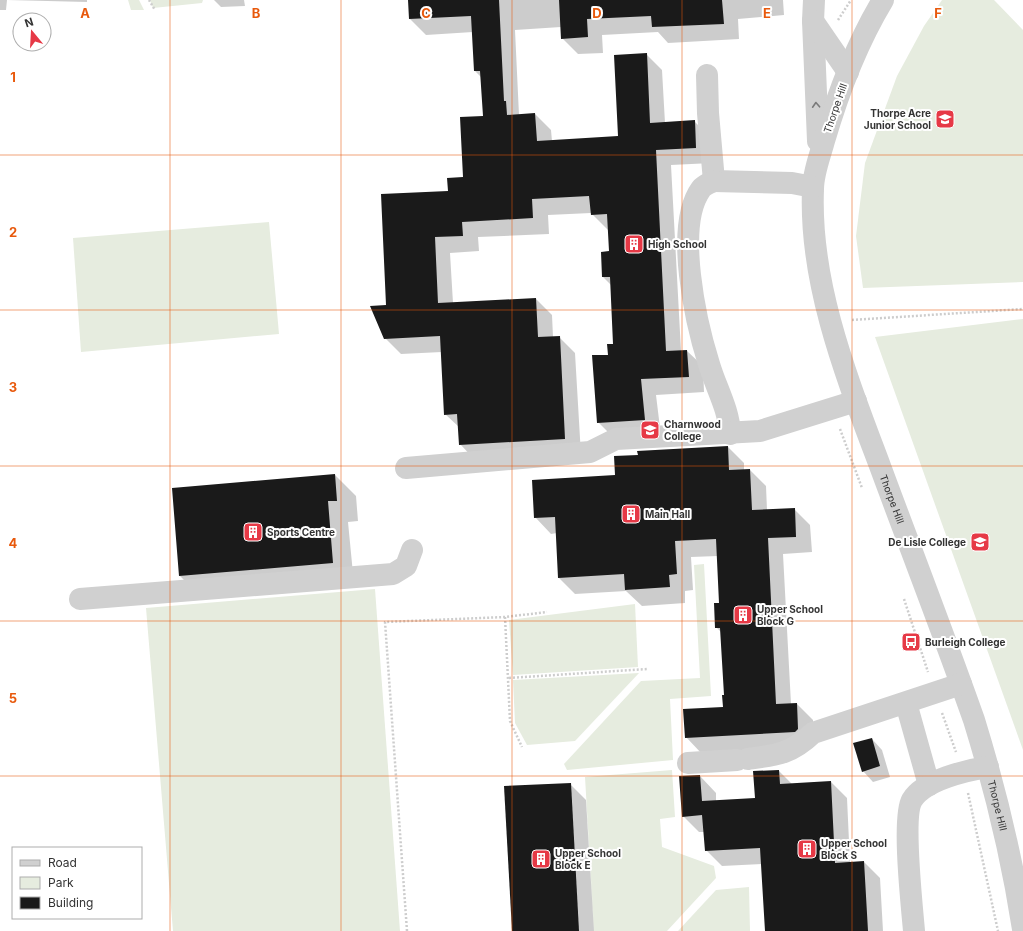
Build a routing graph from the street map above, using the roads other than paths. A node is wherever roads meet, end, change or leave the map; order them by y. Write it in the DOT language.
graph roads {
  1 [pos="883,0"];
  2 [pos="813,10"];
  3 [pos="848,72"];
  4 [pos="708,75"];
  5 [pos="819,158"];
  6 [pos="714,180"];
  7 [pos="813,188"];
  8 [pos="856,401"];
  9 [pos="730,434"];
  10 [pos="406,468"];
  11 [pos="412,550"];
  12 [pos="80,600"];
  13 [pos="961,684"];
  14 [pos="906,703"];
  15 [pos="688,763"];
  16 [pos="988,767"];
  17 [pos="929,785"];
  18 [pos="1022,916"];
  19 [pos="914,931"];
  1 -- 3 [label="street"];
  2 -- 3 [label="street, Thorpe Hill"];
  5 -- 2 [label="street, Thorpe Hill, one-way"];
  3 -- 5 [label="street, Thorpe Hill"];
  4 -- 6 [label="street"];
  5 -- 7 [label="street, Thorpe Hill"];
  6 -- 7 [label="street"];
  6 -- 9 [label="street"];
  7 -- 8 [label="street, Thorpe Hill"];
  8 -- 9 [label="street"];
  8 -- 13 [label="street, Thorpe Hill"];
  9 -- 10 [label="street"];
  11 -- 12 [label="street"];
  13 -- 14 [label="street"];
  13 -- 16 [label="street, Thorpe Hill"];
  14 -- 15 [label="street"];
  14 -- 17 [label="street"];
  16 -- 17 [label="street"];
  16 -- 18 [label="street, Thorpe Hill"];
  17 -- 19 [label="street"];
}
